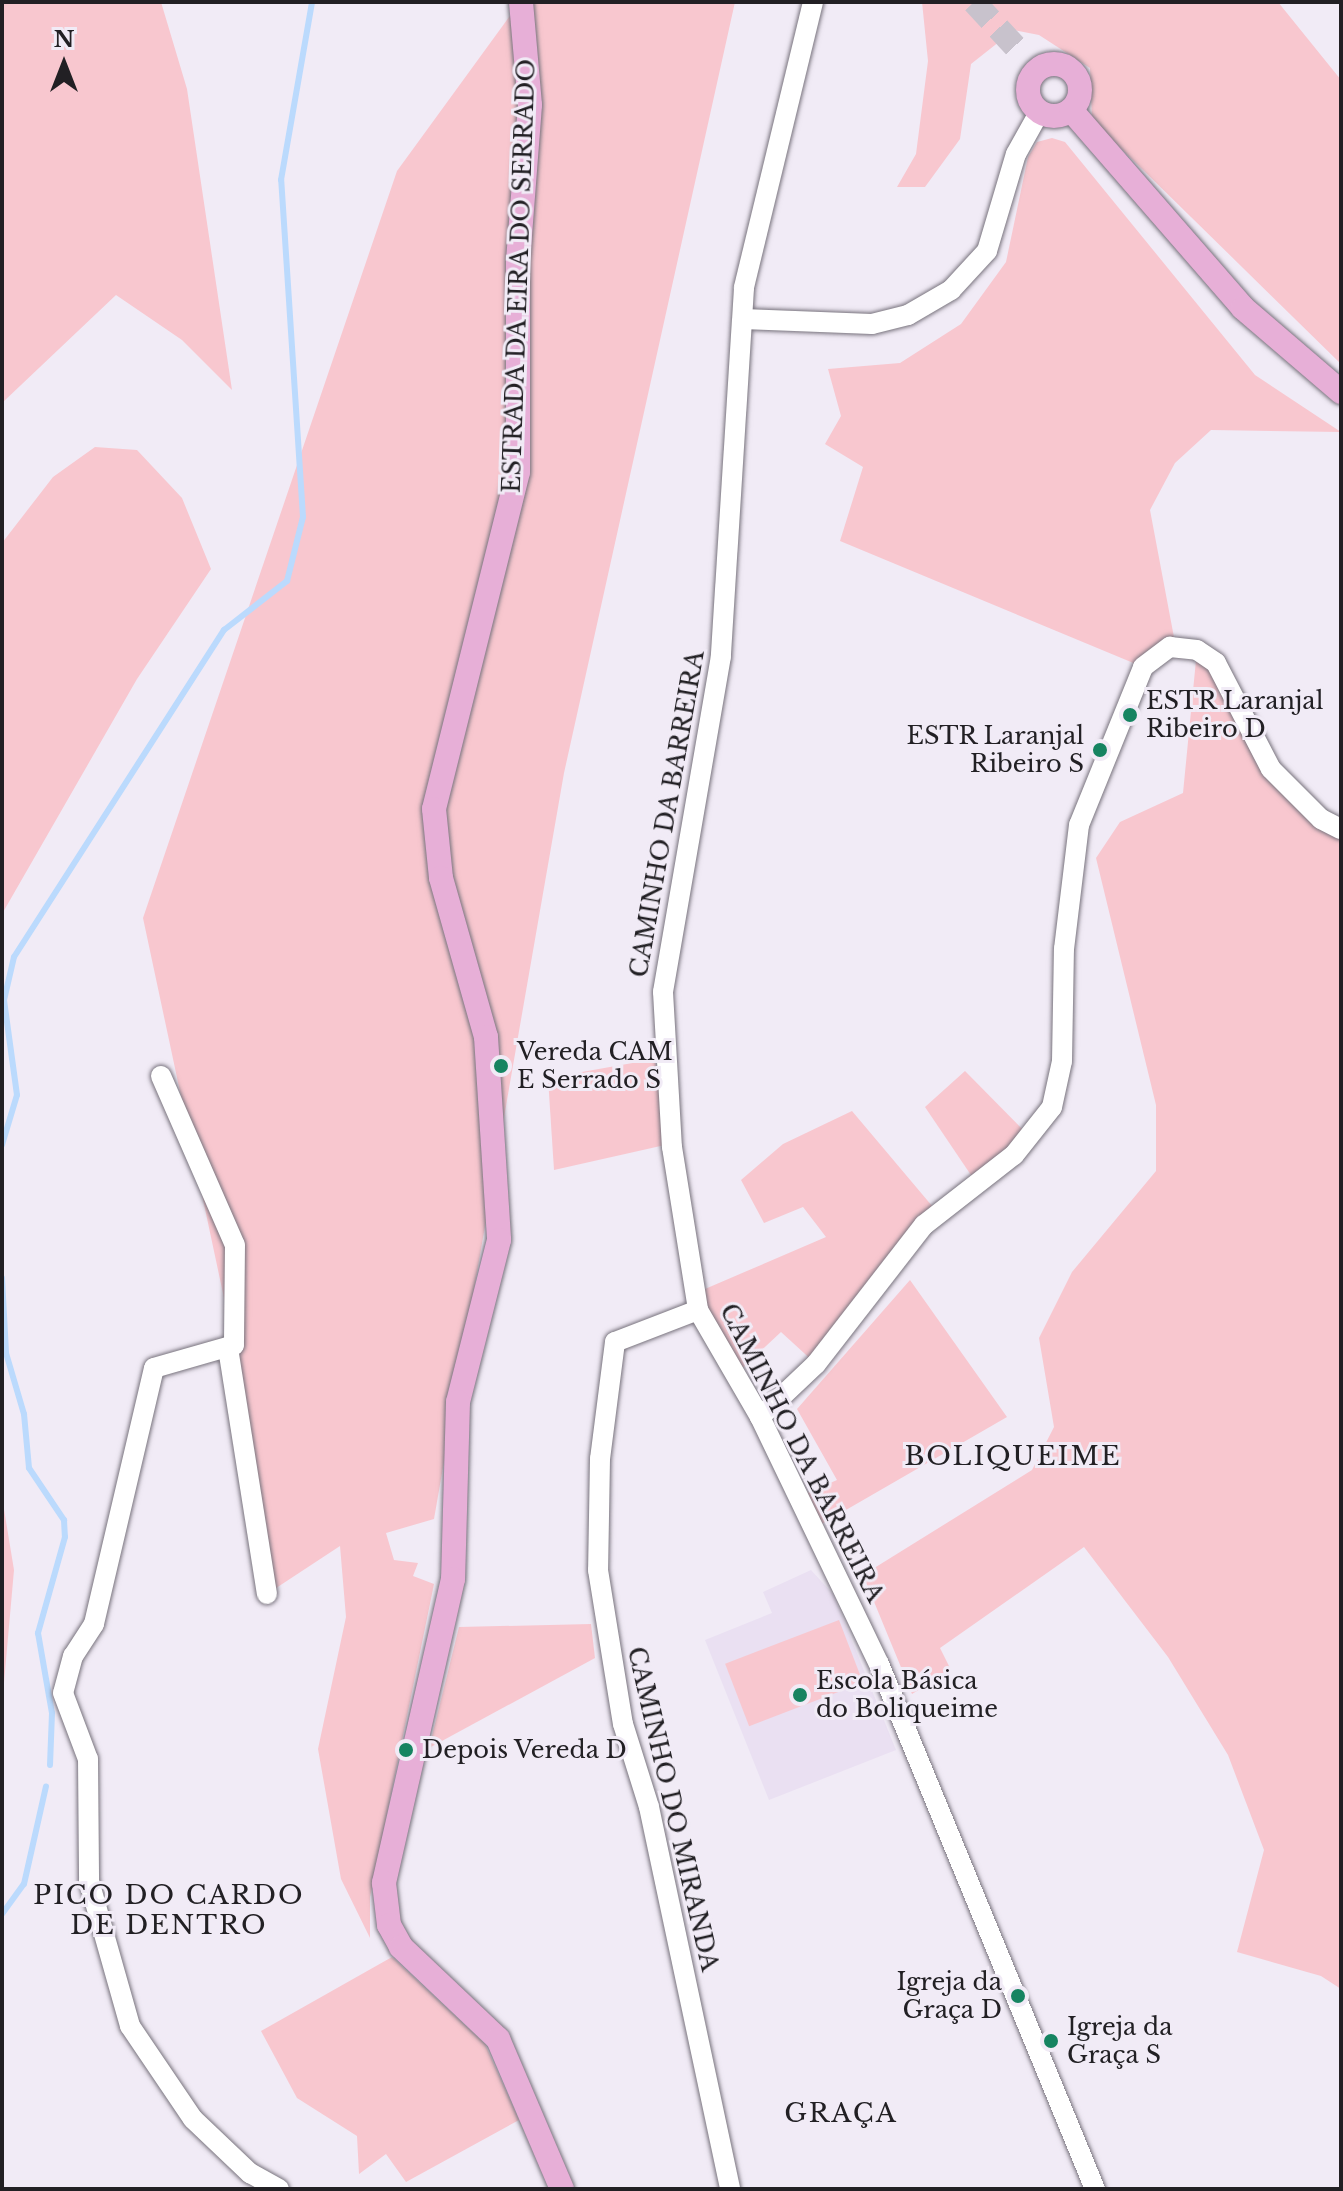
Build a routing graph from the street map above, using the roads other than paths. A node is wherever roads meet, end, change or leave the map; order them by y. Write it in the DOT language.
graph roads {
  1 [pos="521,2"];
  2 [pos="813,2"];
  3 [pos="1040,111"];
  4 [pos="1076,116"];
  5 [pos="743,319"];
  6 [pos="1338,391"];
  7 [pos="1341,829"];
  8 [pos="161,1076"];
  9 [pos="698,1310"];
  10 [pos="228,1348"];
  11 [pos="760,1417"];
  12 [pos="267,1594"];
  13 [pos="279,2189"];
  14 [pos="562,2189"];
  15 [pos="730,2189"];
  16 [pos="1095,2189"];
  1 -- 14 [label="main road, ESTRADA DA EIRA DO SERRADO"];
  2 -- 5 [label="street, CAMINHO DA BARREIRA"];
  3 -- 4 [label="main road"];
  3 -- 4 [label="main road"];
  3 -- 5 [label="street"];
  4 -- 6 [label="main road"];
  5 -- 9 [label="street, CAMINHO DA BARREIRA"];
  7 -- 11 [label="street"];
  8 -- 10 [label="street"];
  9 -- 11 [label="street, CAMINHO DA BARREIRA"];
  9 -- 15 [label="street, CAMINHO DO MIRANDA"];
  10 -- 12 [label="street"];
  10 -- 13 [label="street"];
  11 -- 16 [label="street, CAMINHO DA BARREIRA"];
}
